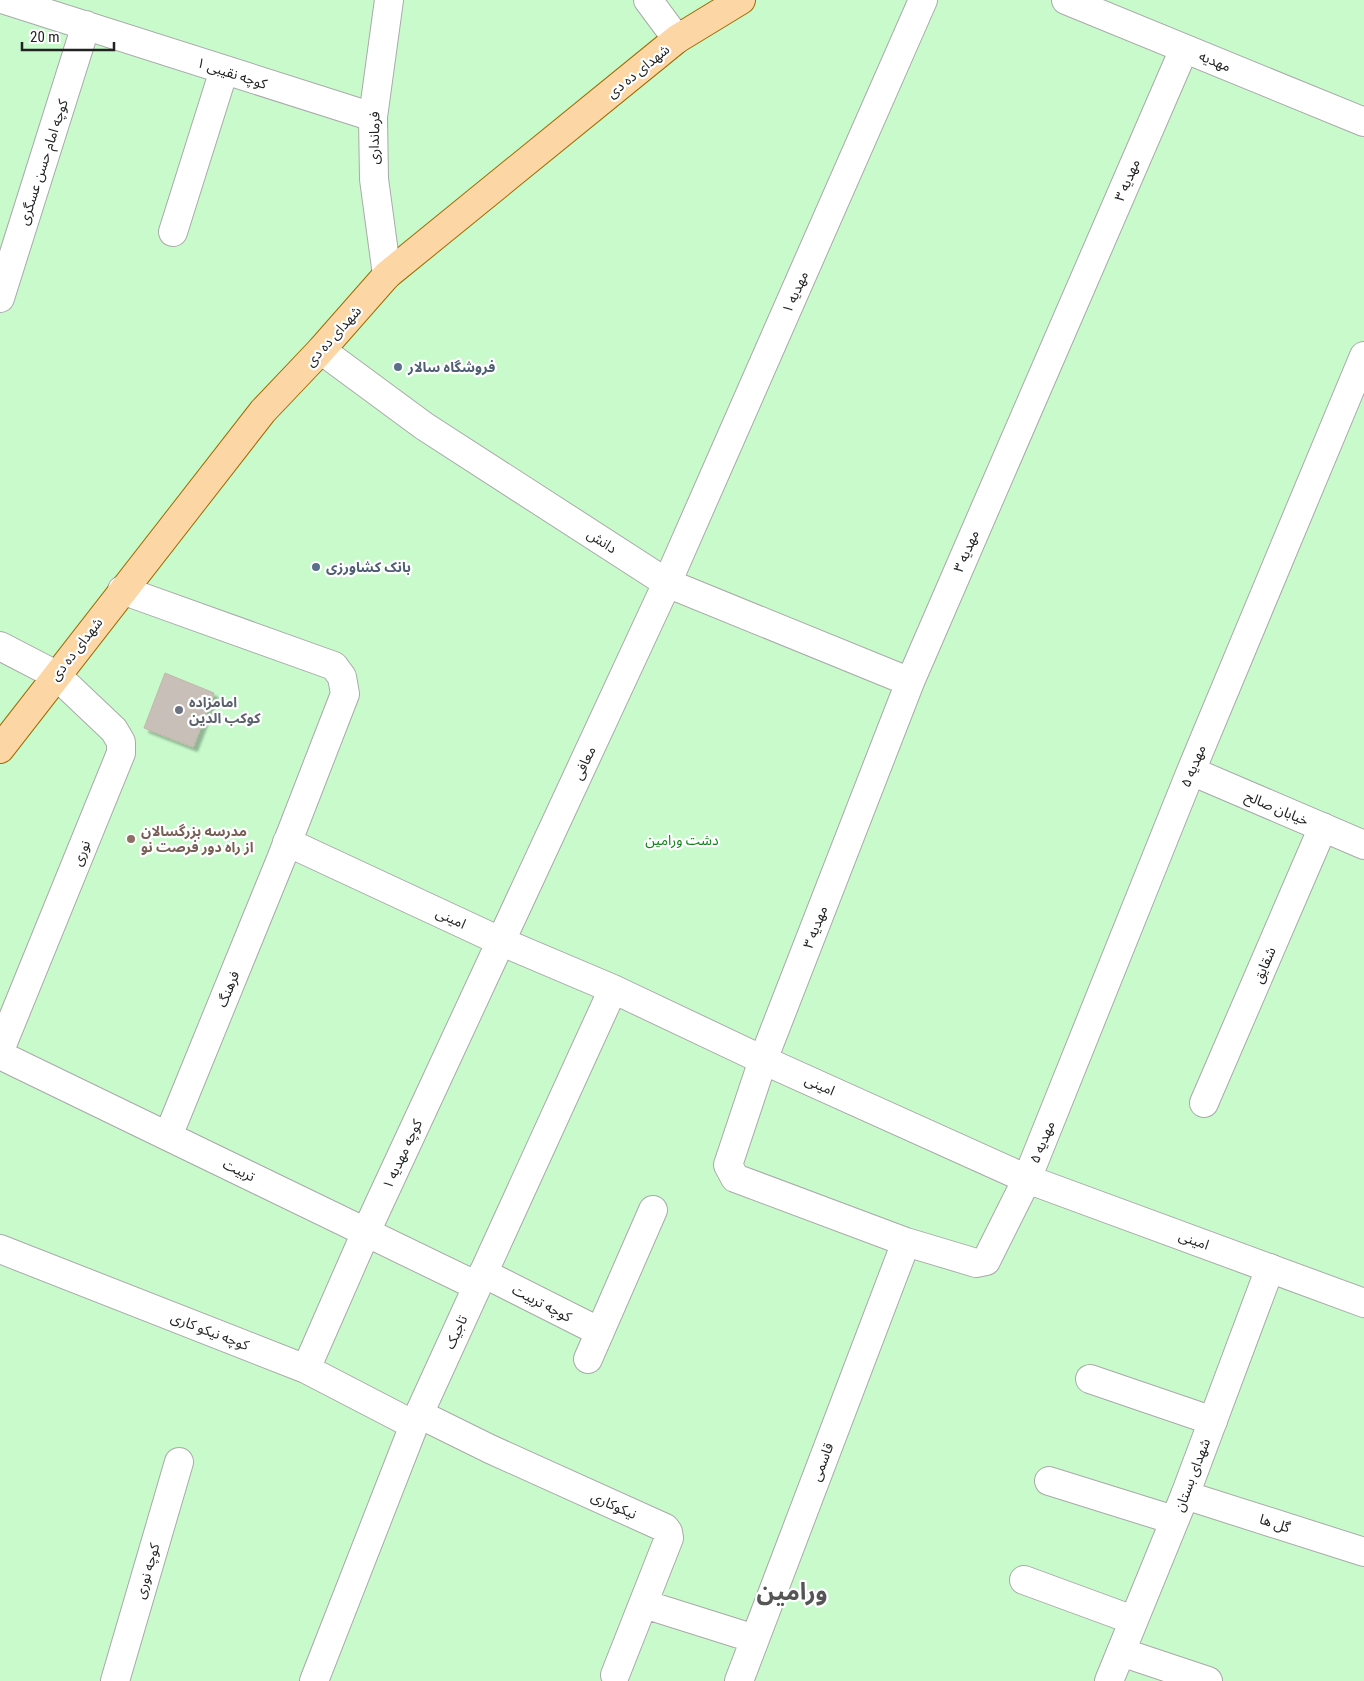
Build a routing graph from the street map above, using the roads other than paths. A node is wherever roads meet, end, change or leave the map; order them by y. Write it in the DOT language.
graph roads {
  1 [pos="389,0"];
  2 [pos="648,0"];
  3 [pos="741,0"];
  4 [pos="923,0"];
  5 [pos="1066,0"];
  6 [pos="13,1"];
  7 [pos="86,25"];
  8 [pos="677,39"];
  9 [pos="1184,49"];
  10 [pos="224,70"];
  11 [pos="373,118"];
  12 [pos="1364,122"];
  13 [pos="173,232"];
  14 [pos="8,247"];
  15 [pos="387,275"];
  16 [pos="0,298"];
  17 [pos="321,350"];
  18 [pos="1364,356"];
  19 [pos="667,583"];
  20 [pos="122,590"];
  21 [pos="0,646"];
  22 [pos="56,675"];
  23 [pos="910,682"];
  24 [pos="0,749"];
  25 [pos="1190,771"];
  26 [pos="1323,827"];
  27 [pos="287,842"];
  28 [pos="1364,844"];
  29 [pos="502,942"];
  30 [pos="613,989"];
  31 [pos="0,1050"];
  32 [pos="0,1055"];
  33 [pos="763,1060"];
  34 [pos="1204,1103"];
  35 [pos="168,1136"];
  36 [pos="1028,1179"];
  37 [pos="653,1210"];
  38 [pos="366,1232"];
  39 [pos="906,1242"];
  40 [pos="0,1249"];
  41 [pos="1270,1268"];
  42 [pos="480,1279"];
  43 [pos="1364,1304"];
  44 [pos="600,1332"];
  45 [pos="588,1359"];
  46 [pos="306,1369"];
  47 [pos="1090,1379"];
  48 [pos="417,1419"];
  49 [pos="1213,1421"];
  50 [pos="179,1462"];
  51 [pos="1049,1482"];
  52 [pos="1185,1495"];
  53 [pos="1174,1520"];
  54 [pos="1364,1552"];
  55 [pos="1024,1580"];
  56 [pos="644,1604"];
  57 [pos="1133,1620"];
  58 [pos="755,1639"];
  59 [pos="1121,1652"];
  60 [pos="615,1675"];
  61 [pos="116,1681"];
  62 [pos="314,1681"];
  63 [pos="739,1681"];
  64 [pos="1109,1681"];
  65 [pos="1208,1681"];
  1 -- 11 [label="street, فرمانداری"];
  2 -- 8 [label="street"];
  3 -- 8 [label="main road, شهدای ده دی"];
  4 -- 19 [label="street, مهدیه ۱"];
  5 -- 9 [label="street, مهدیه"];
  6 -- 7 [label="street, کوچه نقیبی ۱"];
  7 -- 10 [label="street, کوچه نقیبی ۱"];
  7 -- 14 [label="street, کوچه امام حسن عسگری"];
  8 -- 15 [label="main road, شهدای ده دی"];
  9 -- 12 [label="street, مهدیه"];
  9 -- 23 [label="street, مهدیه ۳"];
  10 -- 11 [label="street, کوچه نقیبی ۱"];
  10 -- 13 [label="street"];
  11 -- 15 [label="street, فرمانداری"];
  14 -- 16 [label="street, کوچه امام حسن عسگری"];
  15 -- 17 [label="main road, شهدای ده دی"];
  17 -- 19 [label="street, دانش"];
  17 -- 20 [label="main road, شهدای ده دی"];
  18 -- 25 [label="street, مهدیه ۵"];
  19 -- 23 [label="street, دانش"];
  19 -- 29 [label="street, معافی"];
  20 -- 22 [label="main road, شهدای ده دی"];
  20 -- 27 [label="street, فرهنگ"];
  21 -- 22 [label="street, نوری"];
  22 -- 24 [label="main road, شهدای ده دی"];
  22 -- 31 [label="street, نوری"];
  23 -- 33 [label="street, مهدیه ۳"];
  25 -- 26 [label="street, خیابان صالح"];
  25 -- 36 [label="street, مهدیه ۵"];
  26 -- 28 [label="street, خیابان صالح"];
  26 -- 34 [label="street, شقایق"];
  27 -- 29 [label="street, امینی"];
  27 -- 35 [label="street, فرهنگ"];
  29 -- 30 [label="street, امینی"];
  29 -- 38 [label="street, کوچه مهدیه ۱"];
  30 -- 33 [label="street, امینی"];
  30 -- 42 [label="street, تاجیک"];
  32 -- 35 [label="street, تربیت"];
  33 -- 36 [label="street, امینی"];
  33 -- 39 [label="street, مهدیه ۳"];
  35 -- 38 [label="street, تربیت"];
  36 -- 39 [label="street, مهدیه ۵"];
  36 -- 41 [label="street, امینی"];
  37 -- 44 [label="street"];
  38 -- 42 [label="street, تربیت"];
  38 -- 46 [label="street, کوچه مهدیه ۱"];
  39 -- 58 [label="street, قاسمی"];
  40 -- 46 [label="street, کوچه نیکو کاری"];
  41 -- 43 [label="street, امینی"];
  41 -- 49 [label="street, شهدای بستان"];
  42 -- 44 [label="street, کوچه تربیت"];
  42 -- 48 [label="street, تاجیک"];
  44 -- 45 [label="street"];
  46 -- 48 [label="street, کوچه نیکو کاری"];
  47 -- 49 [label="street"];
  48 -- 56 [label="street, نیکوکاری"];
  48 -- 62 [label="street, تاجیک"];
  49 -- 52 [label="street, شهدای بستان"];
  50 -- 61 [label="street, کوچه نوری"];
  51 -- 53 [label="street"];
  52 -- 53 [label="street, شهدای بستان"];
  52 -- 54 [label="street, گل ها"];
  53 -- 57 [label="street, شهدای بستان"];
  55 -- 57 [label="street"];
  56 -- 58 [label="street"];
  56 -- 60 [label="street, نیکوکاری"];
  57 -- 59 [label="street, شهدای بستان"];
  58 -- 63 [label="street, قاسمی"];
  59 -- 64 [label="street, شهدای بستان"];
  59 -- 65 [label="street"];
}
